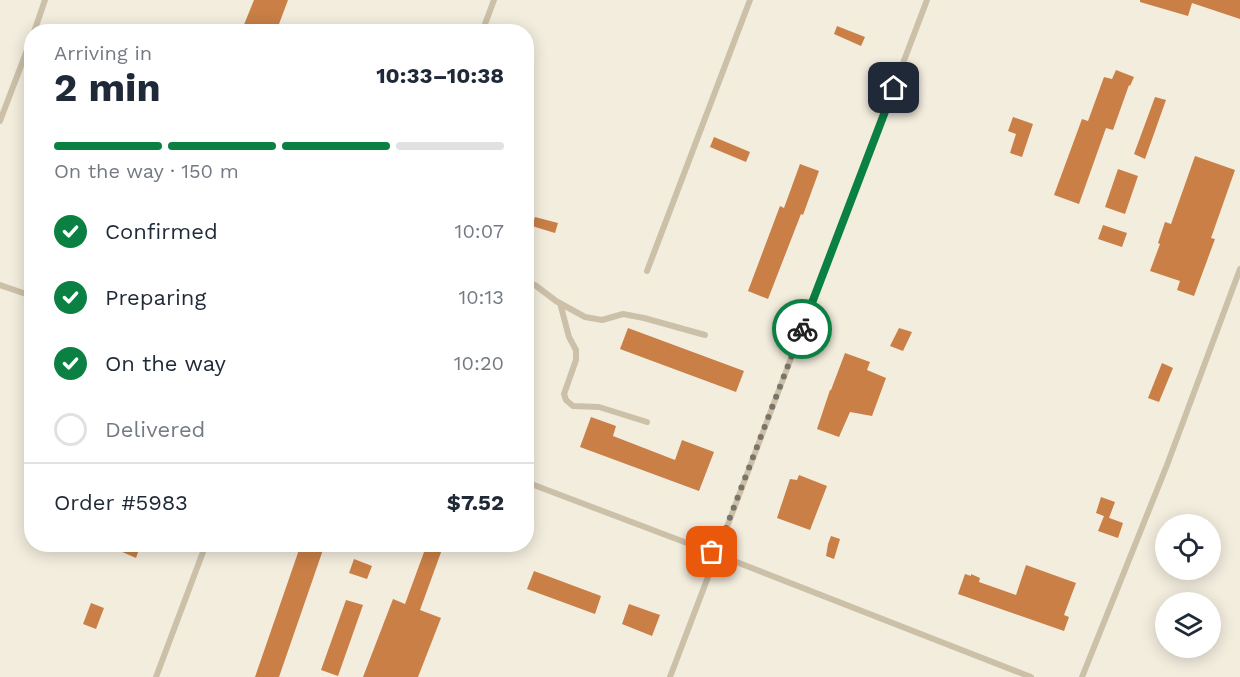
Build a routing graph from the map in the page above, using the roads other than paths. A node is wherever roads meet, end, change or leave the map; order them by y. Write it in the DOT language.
graph roads {
  1 [pos="45,0"];
  2 [pos="494,0"];
  3 [pos="750,0"];
  4 [pos="927,0"];
  5 [pos="37,24"];
  6 [pos="485,24"];
  7 [pos="24,56"];
  8 [pos="22,61"];
  9 [pos="0,121"];
  10 [pos="1240,269"];
  11 [pos="647,270"];
  12 [pos="0,285"];
  13 [pos="534,285"];
  14 [pos="24,293"];
  15 [pos="560,303"];
  16 [pos="705,335"];
  17 [pos="646,422"];
  18 [pos="534,485"];
  19 [pos="203,552"];
  20 [pos="716,554"];
  21 [pos="156,677"];
  22 [pos="670,677"];
  23 [pos="1031,677"];
  24 [pos="1082,677"];
  1 -- 5 [label="lane"];
  2 -- 6 [label="lane"];
  3 -- 11 [label="lane"];
  4 -- 20 [label="lane"];
  7 -- 8 [label="lane"];
  8 -- 9 [label="lane"];
  10 -- 24 [label="lane"];
  12 -- 14 [label="lane"];
  13 -- 15 [label="lane"];
  15 -- 16 [label="lane"];
  15 -- 17 [label="lane"];
  18 -- 20 [label="lane"];
  19 -- 21 [label="lane"];
  20 -- 22 [label="lane"];
  20 -- 23 [label="lane"];
}
